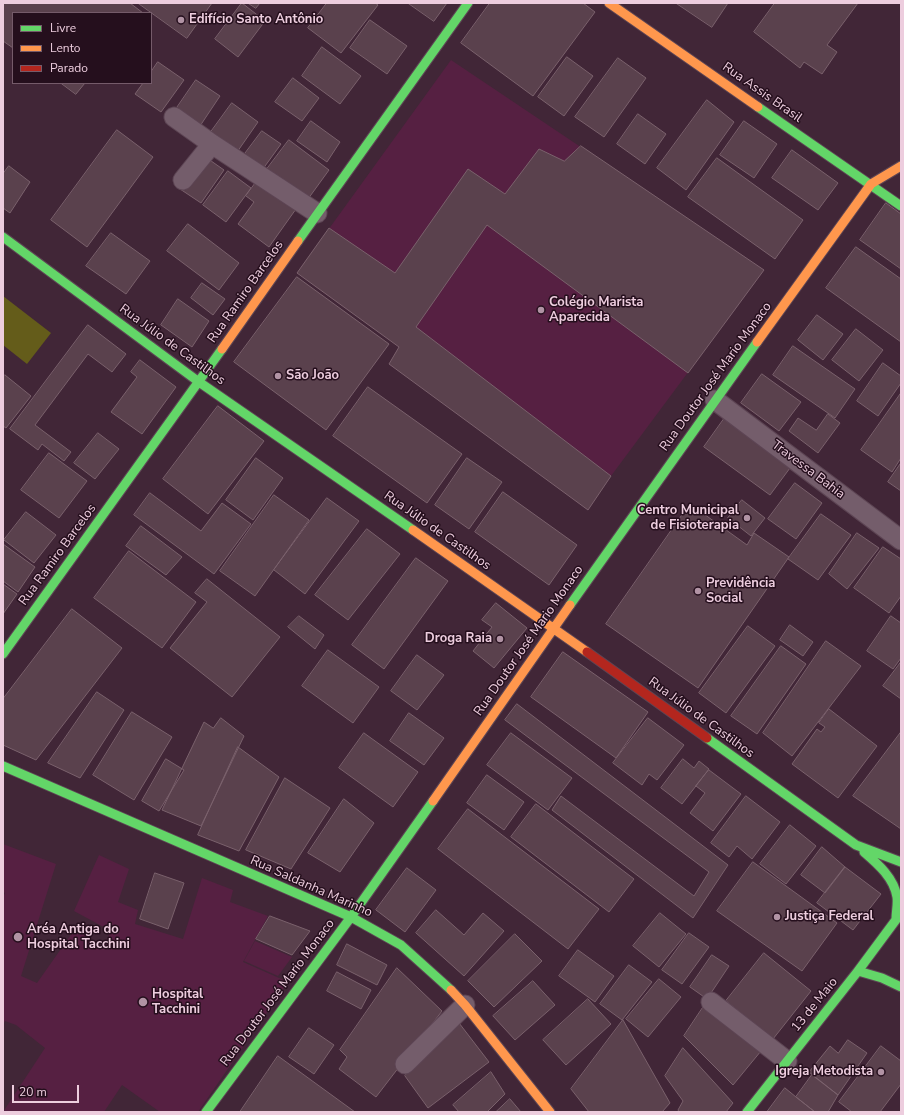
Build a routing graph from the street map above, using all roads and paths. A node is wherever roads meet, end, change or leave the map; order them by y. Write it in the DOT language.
graph roads {
  1 [pos="468,3"];
  2 [pos="608,3"];
  3 [pos="174,117"];
  4 [pos="212,144"];
  5 [pos="901,166"];
  6 [pos="183,180"];
  7 [pos="871,184"];
  8 [pos="901,206"];
  9 [pos="317,213"];
  10 [pos="3,237"];
  11 [pos="199,382"];
  12 [pos="715,400"];
  13 [pos="901,540"];
  14 [pos="554,628"];
  15 [pos="3,654"];
  16 [pos="3,766"];
  17 [pos="856,845"];
  18 [pos="901,862"];
  19 [pos="898,916"];
  20 [pos="350,917"];
  21 [pos="858,971"];
  22 [pos="901,987"];
  23 [pos="711,1002"];
  24 [pos="465,1005"];
  25 [pos="786,1061"];
  26 [pos="404,1064"];
  27 [pos="206,1112"];
  28 [pos="550,1112"];
  29 [pos="747,1112"];
  1 -- 9 [label="main road, Rua Ramiro Barcelos"];
  2 -- 7 [label="main road, Rua Assis Brasil"];
  3 -- 4 [label="street"];
  4 -- 6 [label="street"];
  4 -- 9 [label="street"];
  5 -- 7 [label="main road"];
  7 -- 8 [label="main road, Rua Assis Brasil"];
  7 -- 12 [label="main road, Rua Doutor José Mario Monaco"];
  9 -- 11 [label="main road, Rua Ramiro Barcelos"];
  10 -- 11 [label="main road, Rua Júlio de Castilhos"];
  11 -- 14 [label="main road, Rua Júlio de Castilhos"];
  11 -- 15 [label="main road, Rua Ramiro Barcelos"];
  12 -- 13 [label="street, Travessa Bahia"];
  12 -- 14 [label="main road, Rua Doutor José Mario Monaco"];
  14 -- 17 [label="main road, Rua Júlio de Castilhos"];
  14 -- 20 [label="main road, Rua Doutor José Mario Monaco"];
  16 -- 20 [label="main road, Rua Saldanha Marinho"];
  17 -- 18 [label="main road, Rua Júlio de Castilhos"];
  17 -- 19 [label="main road, Rua Júlio de Castilhos"];
  19 -- 21 [label="main road, 13 de Maio"];
  20 -- 24 [label="main road, Rua Saldanha Marinho"];
  20 -- 27 [label="main road, Rua Doutor José Mario Monaco"];
  21 -- 22 [label="main road"];
  21 -- 25 [label="main road, 13 de Maio"];
  23 -- 25 [label="street"];
  24 -- 26 [label="street"];
  24 -- 28 [label="main road, Rua Saldanha Marinho"];
  25 -- 29 [label="main road, 13 de Maio"];
}
